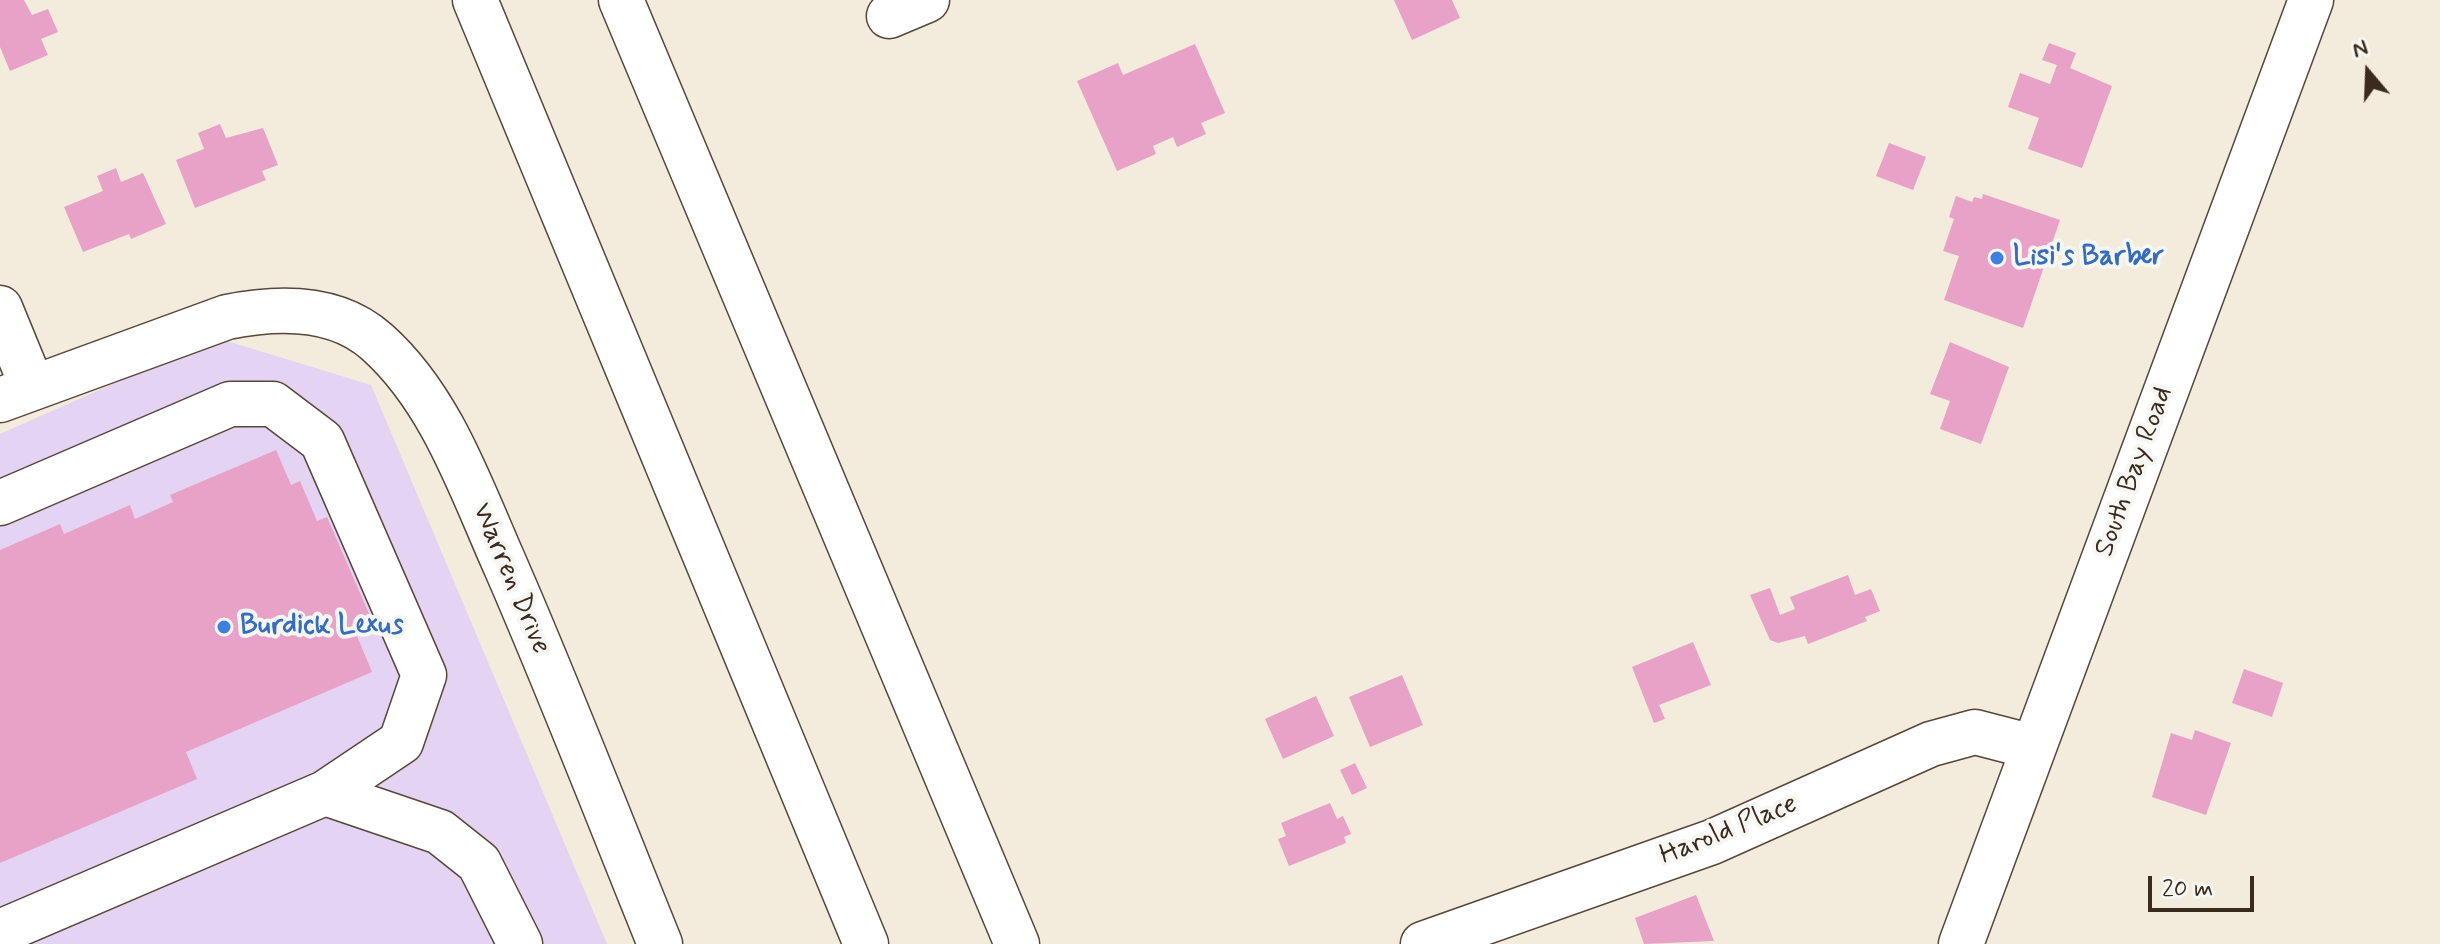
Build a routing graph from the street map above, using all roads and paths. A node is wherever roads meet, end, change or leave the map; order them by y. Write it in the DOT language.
graph roads {
  1 [pos="475,0"];
  2 [pos="621,0"];
  3 [pos="2311,0"];
  4 [pos="0,308"];
  5 [pos="16,393"];
  6 [pos="0,503"];
  7 [pos="2033,747"];
  8 [pos="325,793"];
  9 [pos="0,932"];
  10 [pos="520,944"];
  11 [pos="660,944"];
  12 [pos="866,944"];
  13 [pos="1017,944"];
  14 [pos="1423,944"];
  15 [pos="1961,944"];
  1 -- 12 [label="main road"];
  2 -- 13 [label="main road"];
  3 -- 7 [label="main road, South Bay Road"];
  4 -- 5 [label="main road"];
  5 -- 11 [label="main road, Warren Drive"];
  6 -- 8 [label="main road"];
  7 -- 14 [label="main road, Harold Place"];
  7 -- 15 [label="main road, South Bay Road"];
  8 -- 9 [label="main road"];
  8 -- 10 [label="main road"];
}
